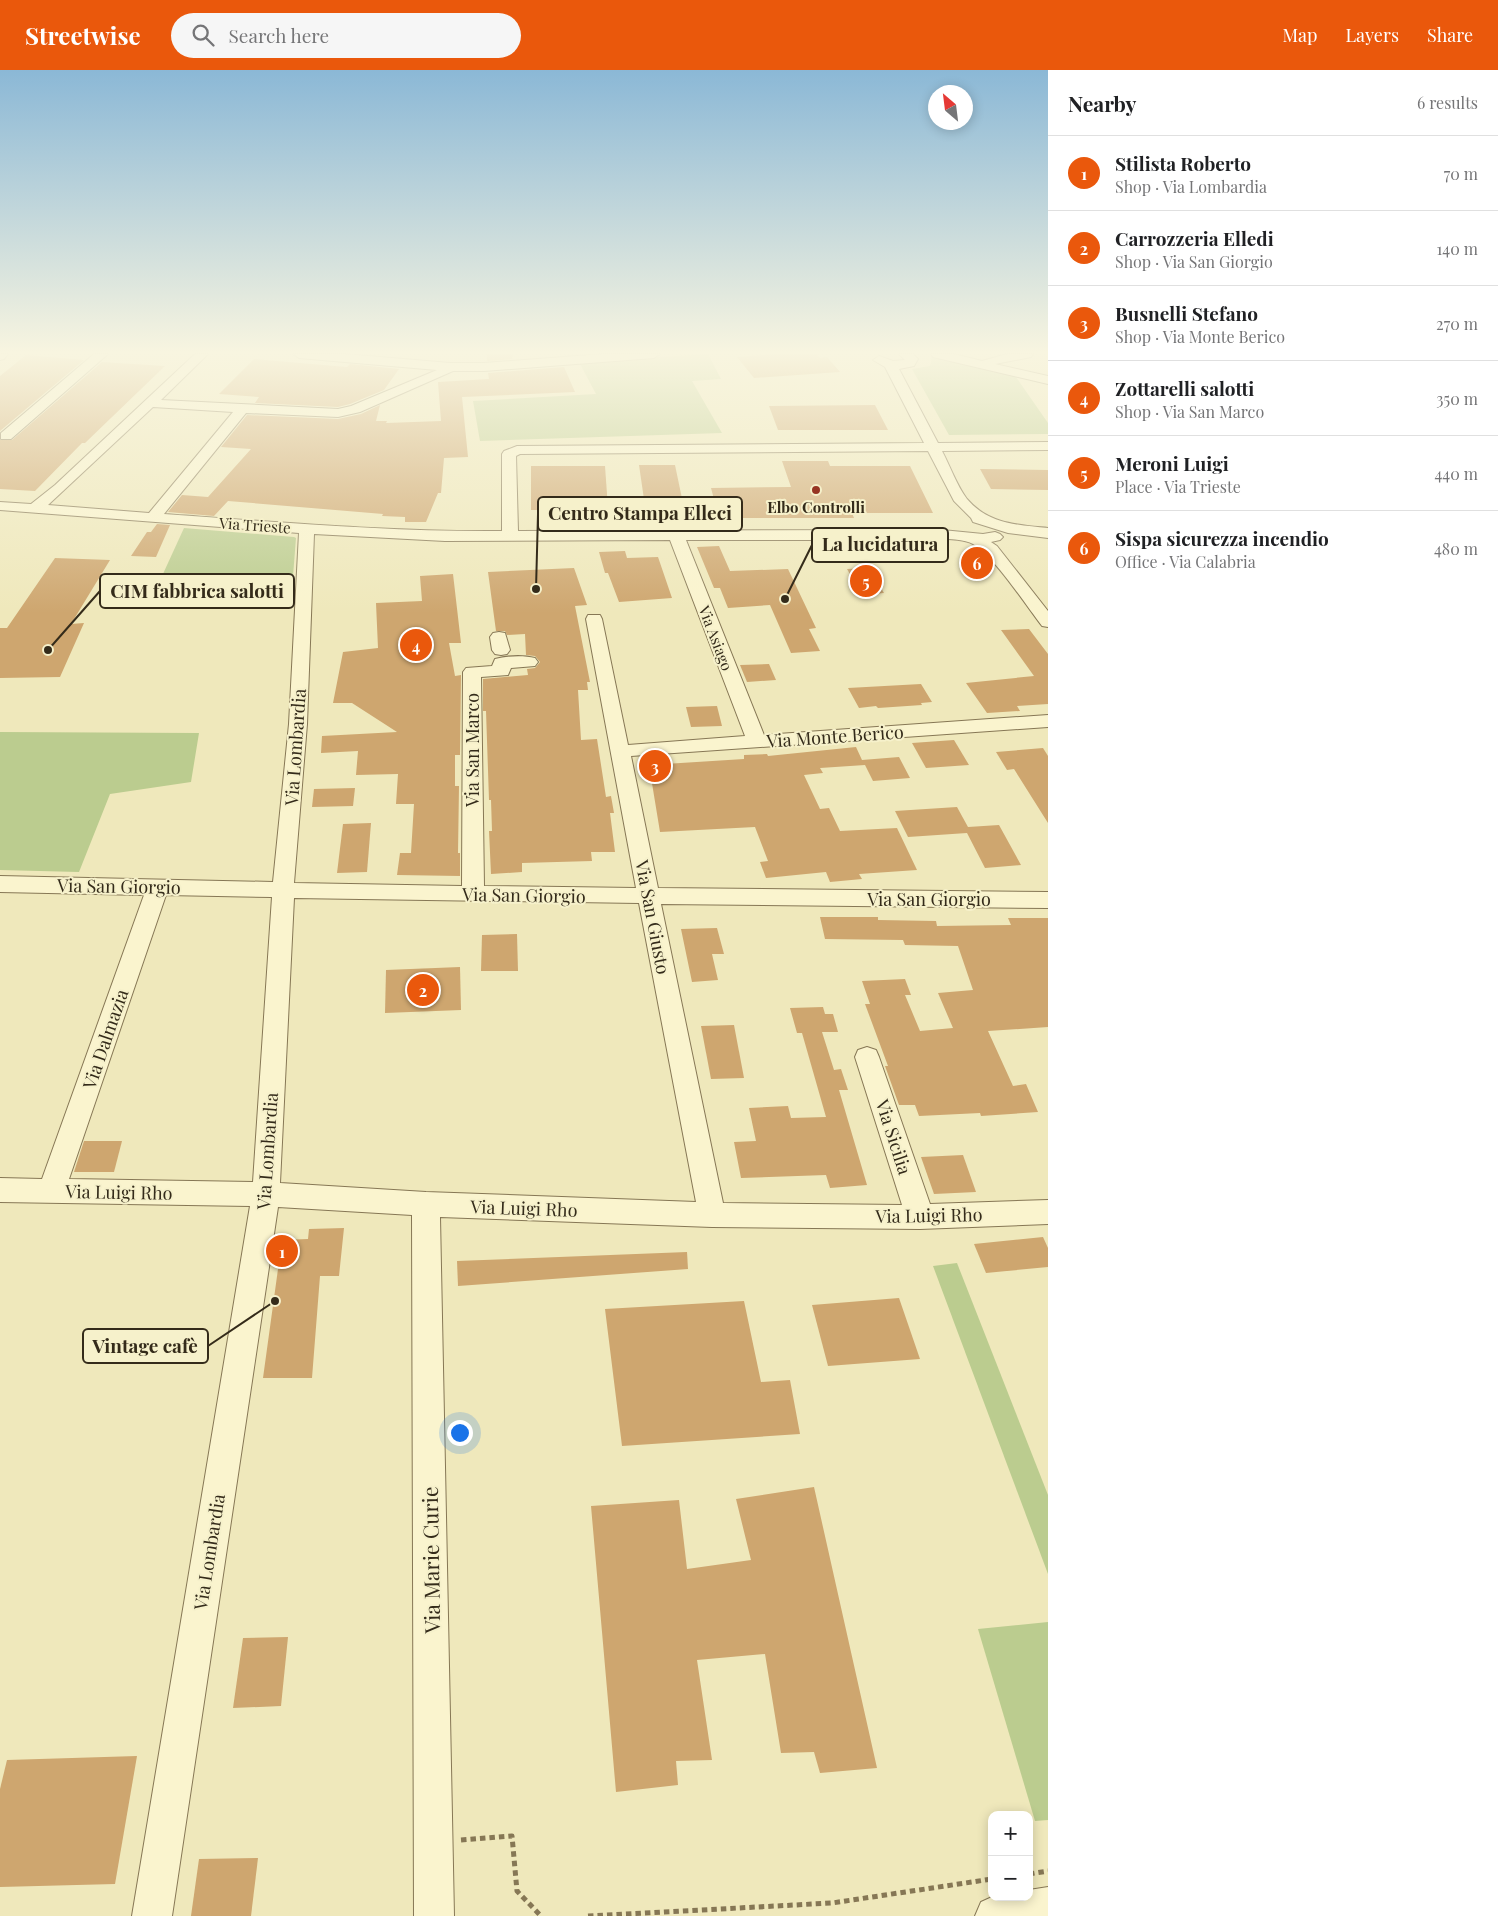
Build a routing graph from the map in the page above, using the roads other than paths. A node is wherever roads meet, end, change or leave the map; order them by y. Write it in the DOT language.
graph roads {
  1 [pos="111,440"];
  2 [pos="216,440"];
  3 [pos="929,440"];
  4 [pos="1048,446"];
  5 [pos="933,447"];
  6 [pos="961,501"];
  7 [pos="0,506"];
  8 [pos="34,509"];
  9 [pos="153,518"];
  10 [pos="957,523"];
  11 [pos="307,529"];
  12 [pos="922,533"];
  13 [pos="993,533"];
  14 [pos="1048,533"];
  15 [pos="676,535"];
  16 [pos="510,536"];
  17 [pos="972,538"];
  18 [pos="594,620"];
  19 [pos="1048,622"];
  20 [pos="525,655"];
  21 [pos="1048,722"];
  22 [pos="757,742"];
  23 [pos="622,751"];
  24 [pos="0,884"];
  25 [pos="158,886"];
  26 [pos="283,889"];
  27 [pos="473,894"];
  28 [pos="648,896"];
  29 [pos="1048,900"];
  30 [pos="867,1057"];
  31 [pos="0,1190"];
  32 [pos="52,1191"];
  33 [pos="266,1194"];
  34 [pos="426,1204"];
  35 [pos="1048,1212"];
  36 [pos="712,1215"];
  37 [pos="920,1217"];
  38 [pos="1048,1907"];
  39 [pos="152,1916"];
  40 [pos="434,1916"];
  41 [pos="994,1916"];
  1 -- 8 [label="street"];
  2 -- 9 [label="street"];
  3 -- 5 [label="street"];
  4 -- 5 [label="street"];
  5 -- 6 [label="street"];
  5 -- 16 [label="street"];
  6 -- 10 [label="street"];
  6 -- 13 [label="street"];
  7 -- 8 [label="street, Via Trieste"];
  8 -- 9 [label="street, Via Trieste"];
  9 -- 11 [label="street, Via Trieste"];
  10 -- 12 [label="street"];
  10 -- 13 [label="street"];
  10 -- 17 [label="street"];
  11 -- 16 [label="street, Via Trieste"];
  11 -- 26 [label="street, Via Lombardia"];
  12 -- 15 [label="street, Via Trieste"];
  12 -- 17 [label="street"];
  13 -- 14 [label="street"];
  13 -- 17 [label="street"];
  13 -- 19 [label="street"];
  15 -- 16 [label="street, Via Trieste"];
  15 -- 22 [label="street, Via Asiago"];
  18 -- 23 [label="street, Via San Giusto"];
  20 -- 27 [label="street, Via San Marco"];
  21 -- 22 [label="street, Via Monte Berico"];
  22 -- 23 [label="street, Via Monte Berico"];
  23 -- 28 [label="street, Via San Giusto"];
  24 -- 25 [label="street, Via San Giorgio"];
  25 -- 26 [label="street, Via San Giorgio"];
  25 -- 32 [label="street, Via Dalmazia"];
  26 -- 27 [label="street, Via San Giorgio"];
  26 -- 33 [label="street, Via Lombardia"];
  27 -- 28 [label="street, Via San Giorgio"];
  28 -- 29 [label="street, Via San Giorgio"];
  28 -- 36 [label="street, Via San Giusto"];
  30 -- 37 [label="street, Via Sicilia"];
  31 -- 32 [label="street, Via Luigi Rho"];
  32 -- 33 [label="street, Via Luigi Rho"];
  33 -- 34 [label="street, Via Luigi Rho"];
  33 -- 39 [label="street, Via Lombardia"];
  34 -- 36 [label="street, Via Luigi Rho"];
  34 -- 40 [label="street, Via Marie Curie"];
  35 -- 37 [label="street, Via Luigi Rho"];
  36 -- 37 [label="street, Via Luigi Rho"];
  38 -- 41 [label="street"];
}
